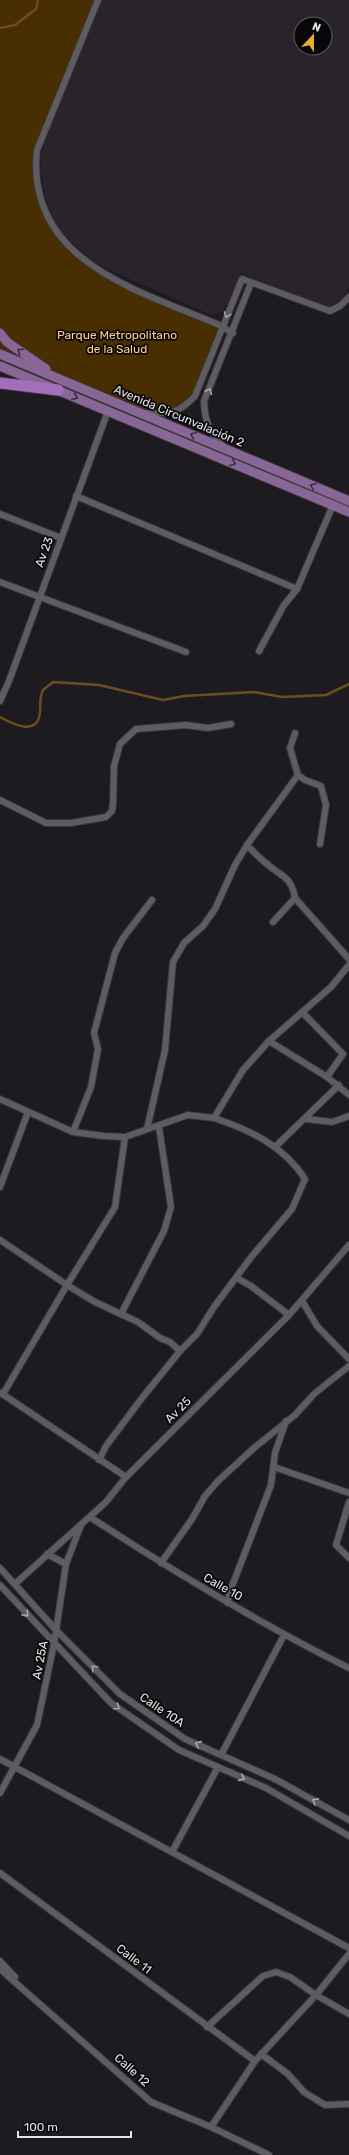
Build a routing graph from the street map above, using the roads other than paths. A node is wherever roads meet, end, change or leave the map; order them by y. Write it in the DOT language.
graph roads {
  1 [pos="98,0"];
  2 [pos="251,283"];
  3 [pos="349,297"];
  4 [pos="222,328"];
  5 [pos="0,333"];
  6 [pos="233,333"];
  7 [pos="0,354"];
  8 [pos="0,366"];
  9 [pos="0,384"];
  10 [pos="61,385"];
  11 [pos="108,411"];
  12 [pos="141,413"];
  13 [pos="227,449"];
  14 [pos="76,496"];
  15 [pos="349,501"];
  16 [pos="333,505"];
  17 [pos="349,512"];
  18 [pos="0,514"];
  19 [pos="61,538"];
  20 [pos="0,582"];
  21 [pos="297,589"];
  22 [pos="39,598"];
  23 [pos="259,650"];
  24 [pos="186,652"];
  25 [pos="0,701"];
  26 [pos="231,724"];
  27 [pos="295,733"];
  28 [pos="298,775"];
  29 [pos="0,800"];
  30 [pos="320,844"];
  31 [pos="247,845"];
  32 [pos="295,898"];
  33 [pos="152,900"];
  34 [pos="273,922"];
  35 [pos="349,958"];
  36 [pos="349,965"];
  37 [pos="302,1012"];
  38 [pos="269,1041"];
  39 [pos="327,1077"];
  40 [pos="339,1085"];
  41 [pos="349,1095"];
  42 [pos="0,1099"];
  43 [pos="28,1112"];
  44 [pos="349,1116"];
  45 [pos="214,1118"];
  46 [pos="306,1119"];
  47 [pos="159,1127"];
  48 [pos="147,1129"];
  49 [pos="74,1132"];
  50 [pos="125,1137"];
  51 [pos="275,1147"];
  52 [pos="0,1186"];
  53 [pos="0,1240"];
  54 [pos="349,1245"];
  55 [pos="237,1278"];
  56 [pos="67,1285"];
  57 [pos="302,1301"];
  58 [pos="121,1314"];
  59 [pos="289,1315"];
  60 [pos="180,1351"];
  61 [pos="349,1359"];
  62 [pos="349,1366"];
  63 [pos="2,1393"];
  64 [pos="286,1421"];
  65 [pos="99,1460"];
  66 [pos="274,1467"];
  67 [pos="126,1477"];
  68 [pos="349,1493"];
  69 [pos="349,1502"];
  70 [pos="90,1517"];
  71 [pos="81,1524"];
  72 [pos="47,1554"];
  73 [pos="349,1558"];
  74 [pos="161,1563"];
  75 [pos="66,1564"];
  76 [pos="0,1568"];
  77 [pos="16,1583"];
  78 [pos="2,1589"];
  79 [pos="228,1603"];
  80 [pos="56,1630"];
  81 [pos="284,1635"];
  82 [pos="54,1644"];
  83 [pos="349,1668"];
  84 [pos="221,1755"];
  85 [pos="0,1759"];
  86 [pos="14,1767"];
  87 [pos="218,1767"];
  88 [pos="0,1792"];
  89 [pos="349,1820"];
  90 [pos="349,1836"];
  91 [pos="172,1852"];
  92 [pos="0,1873"];
  93 [pos="349,1948"];
  94 [pos="349,1954"];
  95 [pos="0,1961"];
  96 [pos="0,1968"];
  97 [pos="316,1994"];
  98 [pos="38,2001"];
  99 [pos="349,2014"];
  100 [pos="207,2027"];
  101 [pos="261,2054"];
  102 [pos="255,2060"];
  103 [pos="349,2104"];
  104 [pos="211,2127"];
  105 [pos="269,2155"];
  1 -- 4 [label="street"];
  2 -- 3 [label="street"];
  2 -- 4 [label="street, one-way"];
  2 -- 6 [label="street"];
  4 -- 6 [label="street"];
  4 -- 12 [label="street"];
  10 -- 5 [label="main road, one-way"];
  13 -- 6 [label="street, one-way"];
  7 -- 10 [label="main road, Avenida Circunvalación 2"];
  8 -- 10 [label="main road, Avenida Circunvalación 2"];
  9 -- 10 [label="highway"];
  10 -- 11 [label="main road, Avenida Circunvalación 2, one-way"];
  10 -- 12 [label="main road, Avenida Circunvalación 2"];
  11 -- 14 [label="street, Av 23"];
  11 -- 16 [label="main road, Avenida Circunvalación 2, one-way"];
  13 -- 12 [label="main road, Avenida Circunvalación 2, one-way"];
  15 -- 13 [label="main road, Avenida Circunvalación 2, one-way"];
  14 -- 19 [label="street, Av 23"];
  14 -- 21 [label="street"];
  16 -- 17 [label="main road, Avenida Circunvalación 2"];
  16 -- 21 [label="street"];
  18 -- 19 [label="street"];
  19 -- 22 [label="street, Av 23"];
  20 -- 22 [label="street"];
  21 -- 23 [label="street"];
  22 -- 24 [label="street"];
  22 -- 25 [label="street, Av 23"];
  26 -- 29 [label="street"];
  27 -- 28 [label="street"];
  28 -- 30 [label="street"];
  28 -- 31 [label="street"];
  31 -- 32 [label="street"];
  31 -- 48 [label="street"];
  32 -- 34 [label="street"];
  32 -- 35 [label="street"];
  33 -- 49 [label="street"];
  36 -- 37 [label="street"];
  37 -- 38 [label="street"];
  37 -- 39 [label="street"];
  38 -- 39 [label="street"];
  38 -- 45 [label="street"];
  39 -- 40 [label="street"];
  40 -- 41 [label="street"];
  40 -- 46 [label="street"];
  42 -- 43 [label="street"];
  43 -- 49 [label="street"];
  43 -- 52 [label="street"];
  44 -- 46 [label="street"];
  45 -- 47 [label="street"];
  45 -- 51 [label="street"];
  46 -- 51 [label="street"];
  47 -- 48 [label="street"];
  47 -- 58 [label="street"];
  48 -- 50 [label="street"];
  49 -- 50 [label="street"];
  50 -- 56 [label="street"];
  51 -- 55 [label="street"];
  53 -- 56 [label="street"];
  54 -- 57 [label="street, Av 25"];
  55 -- 59 [label="street"];
  55 -- 60 [label="street"];
  56 -- 58 [label="street"];
  56 -- 63 [label="street"];
  57 -- 59 [label="street, Av 25"];
  57 -- 61 [label="street"];
  58 -- 60 [label="street"];
  59 -- 67 [label="street, Av 25"];
  60 -- 65 [label="street"];
  62 -- 64 [label="street"];
  63 -- 65 [label="street"];
  64 -- 66 [label="street"];
  64 -- 74 [label="street"];
  65 -- 67 [label="street"];
  66 -- 68 [label="street"];
  66 -- 79 [label="street"];
  67 -- 70 [label="street, Av 25"];
  69 -- 73 [label="street"];
  70 -- 71 [label="street, Av 25"];
  70 -- 74 [label="street, Calle 10"];
  71 -- 72 [label="street, Av 25"];
  71 -- 75 [label="street, Av 25A"];
  72 -- 75 [label="street"];
  72 -- 77 [label="street, Av 25"];
  74 -- 79 [label="street, Calle 10"];
  75 -- 80 [label="street, Av 25A"];
  76 -- 77 [label="street, Calle 10A"];
  77 -- 80 [label="street, Calle 10A"];
  78 -- 82 [label="street, Calle 10A, one-way"];
  79 -- 81 [label="street, Calle 10"];
  80 -- 82 [label="street, Av 25A"];
  84 -- 80 [label="street, Calle 10A, one-way"];
  81 -- 83 [label="street, Calle 10"];
  81 -- 84 [label="street"];
  82 -- 86 [label="street, Av 25A"];
  82 -- 87 [label="street, Calle 10A, one-way"];
  89 -- 84 [label="street, Calle 10A, one-way"];
  85 -- 86 [label="street"];
  86 -- 88 [label="street, Av 25A"];
  86 -- 91 [label="street"];
  87 -- 90 [label="street, Calle 10A, one-way"];
  87 -- 91 [label="street"];
  91 -- 93 [label="street"];
  92 -- 100 [label="street, Calle 11"];
  94 -- 97 [label="street"];
  95 -- 98 [label="street"];
  96 -- 98 [label="street, Calle 12"];
  97 -- 99 [label="street"];
  97 -- 100 [label="street"];
  97 -- 101 [label="street"];
  98 -- 104 [label="street, Calle 12"];
  100 -- 102 [label="street, Calle 11"];
  101 -- 102 [label="street"];
  101 -- 103 [label="street"];
  102 -- 104 [label="street"];
  104 -- 105 [label="street, Calle 12"];
}
